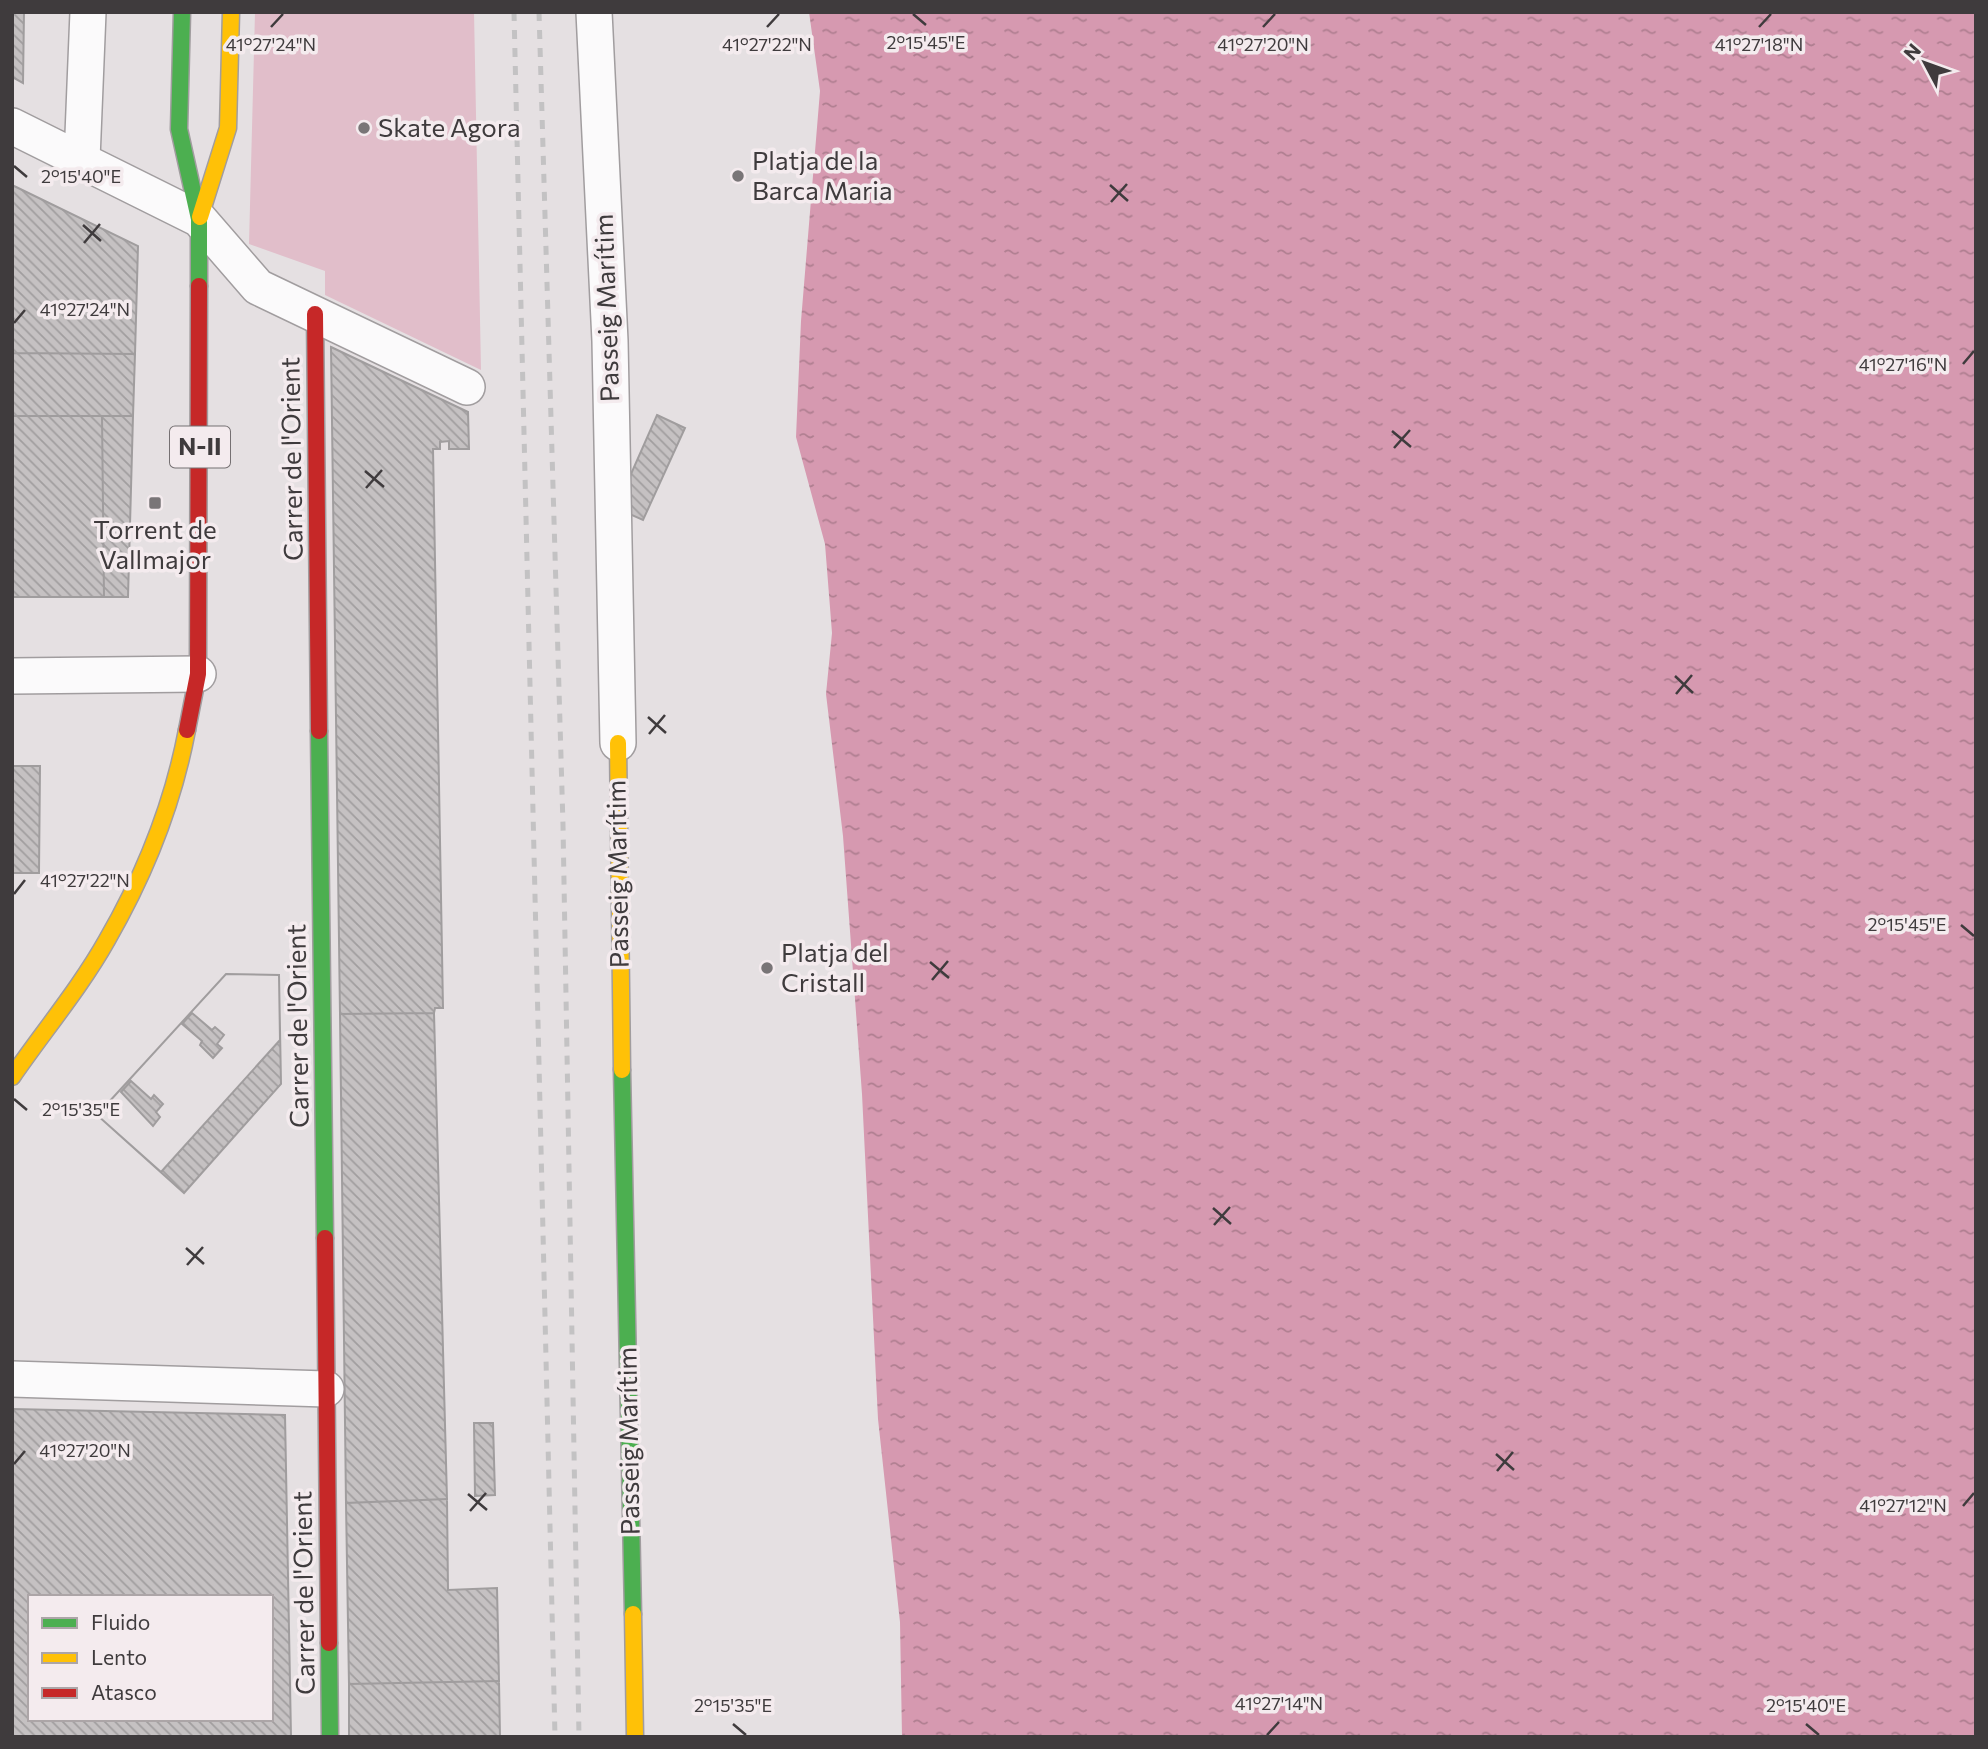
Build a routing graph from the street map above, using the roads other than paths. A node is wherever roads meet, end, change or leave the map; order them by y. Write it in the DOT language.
graph roads {
  1 [pos="88,12"];
  2 [pos="182,12"];
  3 [pos="231,12"];
  4 [pos="594,12"];
  5 [pos="12,126"];
  6 [pos="82,159"];
  7 [pos="199,219"];
  8 [pos="315,314"];
  9 [pos="467,387"];
  10 [pos="198,674"];
  11 [pos="12,676"];
  12 [pos="618,743"];
  13 [pos="12,1077"];
  14 [pos="12,1379"];
  15 [pos="326,1389"];
  16 [pos="330,1737"];
  17 [pos="635,1737"];
  1 -- 6 [label="street"];
  2 -- 7 [label="street, N-II"];
  3 -- 7 [label="street, N-II"];
  4 -- 12 [label="street, Passeig Marítim"];
  5 -- 6 [label="street"];
  6 -- 7 [label="street"];
  7 -- 8 [label="street"];
  7 -- 10 [label="street, N-II"];
  8 -- 9 [label="street"];
  8 -- 15 [label="street, Carrer de l'Orient"];
  10 -- 11 [label="street"];
  10 -- 13 [label="street, N-II"];
  12 -- 17 [label="street, Passeig Marítim"];
  14 -- 15 [label="street"];
  15 -- 16 [label="street, Carrer de l'Orient"];
}
